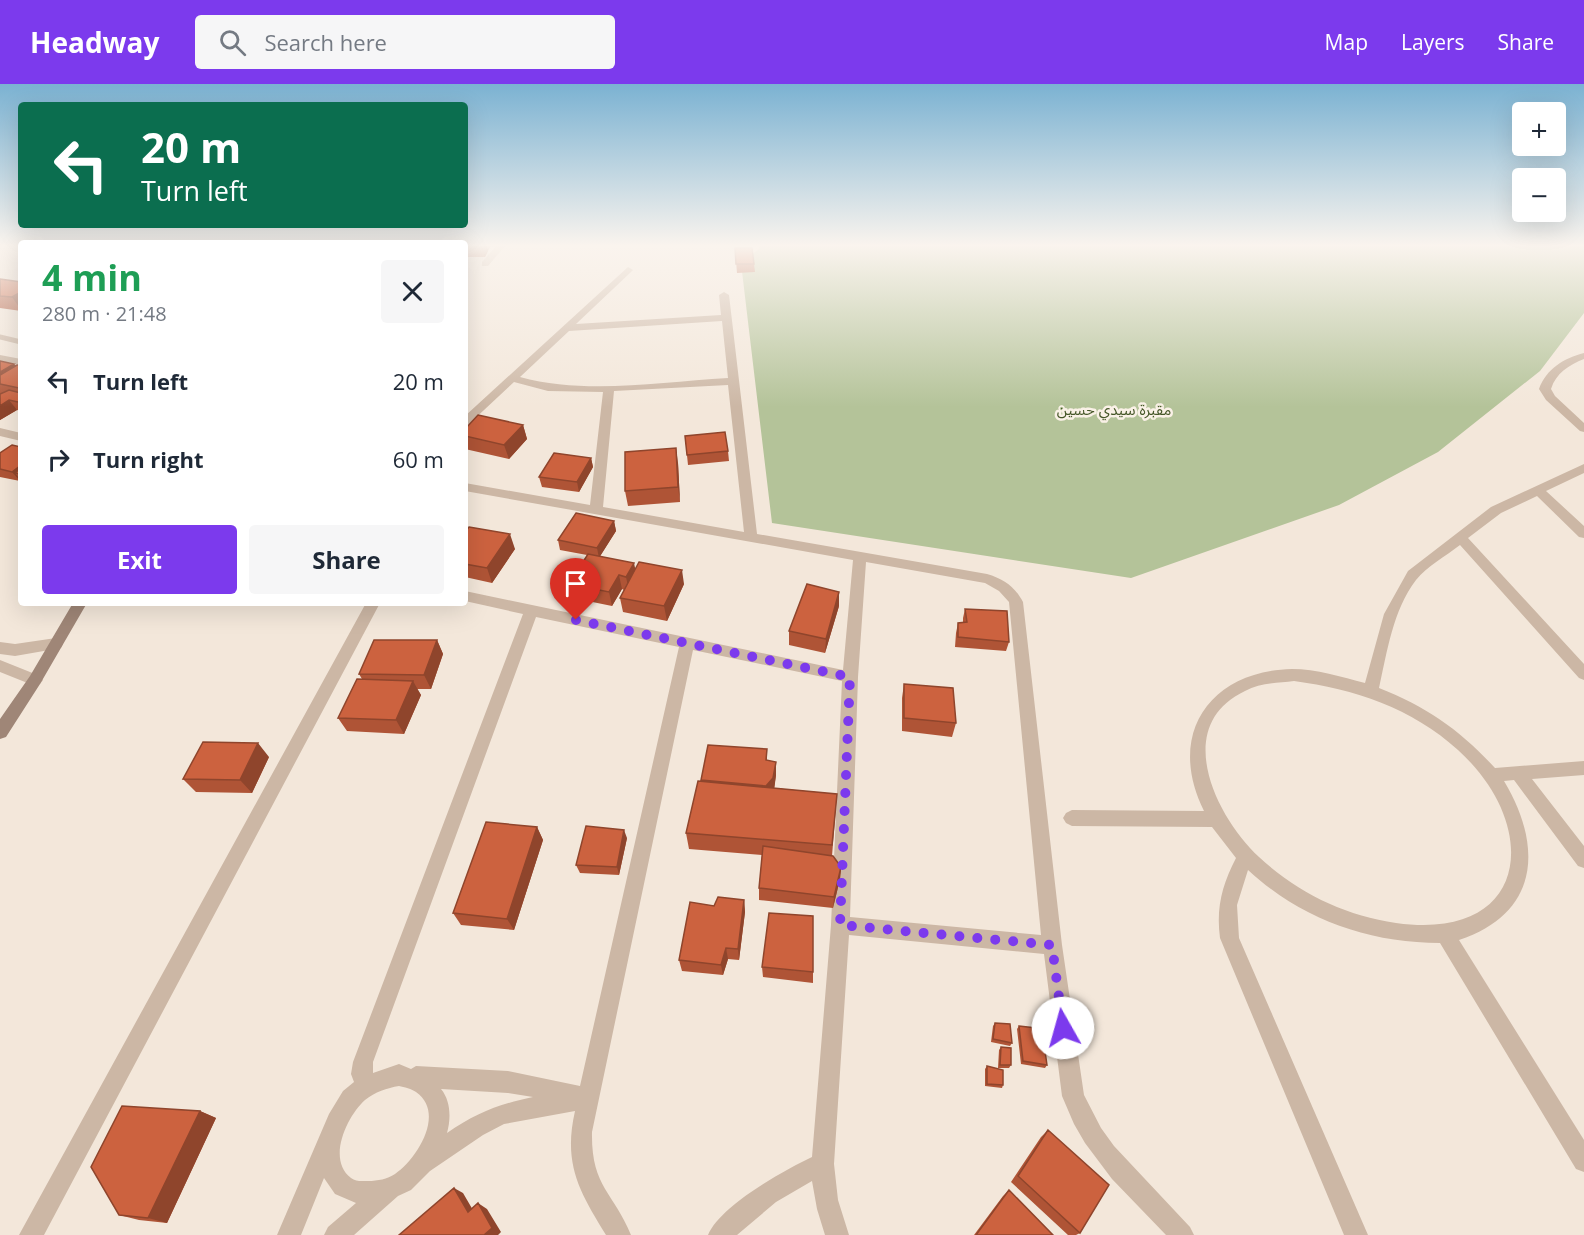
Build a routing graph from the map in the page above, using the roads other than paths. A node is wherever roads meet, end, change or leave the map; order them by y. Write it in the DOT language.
graph roads {
  1 [pos="597,300"];
  2 [pos="725,300"];
  3 [pos="587,309"];
  4 [pos="727,318"];
  5 [pos="614,324"];
  6 [pos="565,328"];
  7 [pos="0,337"];
  8 [pos="18,341"];
  9 [pos="1584,356"];
  10 [pos="0,358"];
  11 [pos="18,361"];
  12 [pos="512,378"];
  13 [pos="734,381"];
  14 [pos="609,388"];
  15 [pos="468,419"];
  16 [pos="1584,429"];
  17 [pos="0,432"];
  18 [pos="18,436"];
  19 [pos="1584,468"];
  20 [pos="468,488"];
  21 [pos="1537,489"];
  22 [pos="596,510"];
  23 [pos="1584,534"];
  24 [pos="751,537"];
  25 [pos="1460,537"];
  26 [pos="860,557"];
  27 [pos="468,597"];
  28 [pos="78,606"];
  29 [pos="371,606"];
  30 [pos="531,611"];
  31 [pos="56,644"];
  32 [pos="687,644"];
  33 [pos="0,648"];
  34 [pos="0,666"];
  35 [pos="1584,674"];
  36 [pos="850,677"];
  37 [pos="35,680"];
  38 [pos="1371,689"];
  39 [pos="0,732"];
  40 [pos="1584,768"];
  41 [pos="1518,773"];
  42 [pos="1491,776"];
  43 [pos="1072,818"];
  44 [pos="1217,819"];
  45 [pos="1246,856"];
  46 [pos="1584,860"];
  47 [pos="840,925"];
  48 [pos="1444,933"];
  49 [pos="1052,945"];
  50 [pos="414,1077"];
  51 [pos="366,1086"];
  52 [pos="588,1098"];
  53 [pos="332,1131"];
  54 [pos="1584,1161"];
  55 [pos="823,1164"];
  56 [pos="422,1165"];
  57 [pos="390,1189"];
  58 [pos="31,1235"];
  59 [pos="289,1235"];
  60 [pos="336,1235"];
  61 [pos="619,1235"];
  62 [pos="720,1235"];
  63 [pos="837,1235"];
  64 [pos="1182,1235"];
  65 [pos="1356,1235"];
  1 -- 3 [label="street"];
  2 -- 4 [label="street"];
  3 -- 5 [label="street"];
  3 -- 6 [label="street"];
  4 -- 5 [label="street"];
  4 -- 13 [label="street"];
  5 -- 6 [label="street"];
  6 -- 12 [label="street"];
  7 -- 8 [label="lane"];
  9 -- 16 [label="street"];
  10 -- 11 [label="street"];
  12 -- 14 [label="street"];
  12 -- 15 [label="street"];
  13 -- 14 [label="street"];
  13 -- 24 [label="street"];
  14 -- 22 [label="street"];
  17 -- 18 [label="street"];
  19 -- 21 [label="street"];
  20 -- 22 [label="street"];
  21 -- 23 [label="street"];
  21 -- 25 [label="street"];
  22 -- 24 [label="street"];
  24 -- 26 [label="street"];
  25 -- 35 [label="street"];
  25 -- 38 [label="street"];
  26 -- 36 [label="street"];
  26 -- 49 [label="street"];
  27 -- 30 [label="street"];
  28 -- 31 [label="street"];
  29 -- 58 [label="street"];
  30 -- 32 [label="street"];
  30 -- 51 [label="street"];
  31 -- 33 [label="street"];
  31 -- 37 [label="street"];
  32 -- 36 [label="street"];
  32 -- 52 [label="street"];
  34 -- 37 [label="street"];
  36 -- 47 [label="street"];
  37 -- 39 [label="street"];
  38 -- 42 [label="street"];
  38 -- 44 [label="street"];
  40 -- 41 [label="street"];
  41 -- 42 [label="street"];
  41 -- 46 [label="street"];
  42 -- 48 [label="street"];
  43 -- 44 [label="street"];
  44 -- 45 [label="street"];
  45 -- 48 [label="street"];
  45 -- 65 [label="street"];
  47 -- 49 [label="street"];
  47 -- 55 [label="street"];
  48 -- 54 [label="street"];
  49 -- 64 [label="street"];
  50 -- 51 [label="street"];
  50 -- 52 [label="street"];
  50 -- 56 [label="street"];
  51 -- 53 [label="street"];
  52 -- 56 [label="street"];
  52 -- 61 [label="street"];
  53 -- 57 [label="street"];
  53 -- 59 [label="street"];
  55 -- 62 [label="street"];
  55 -- 63 [label="street"];
  56 -- 57 [label="street"];
  57 -- 60 [label="street"];
}
